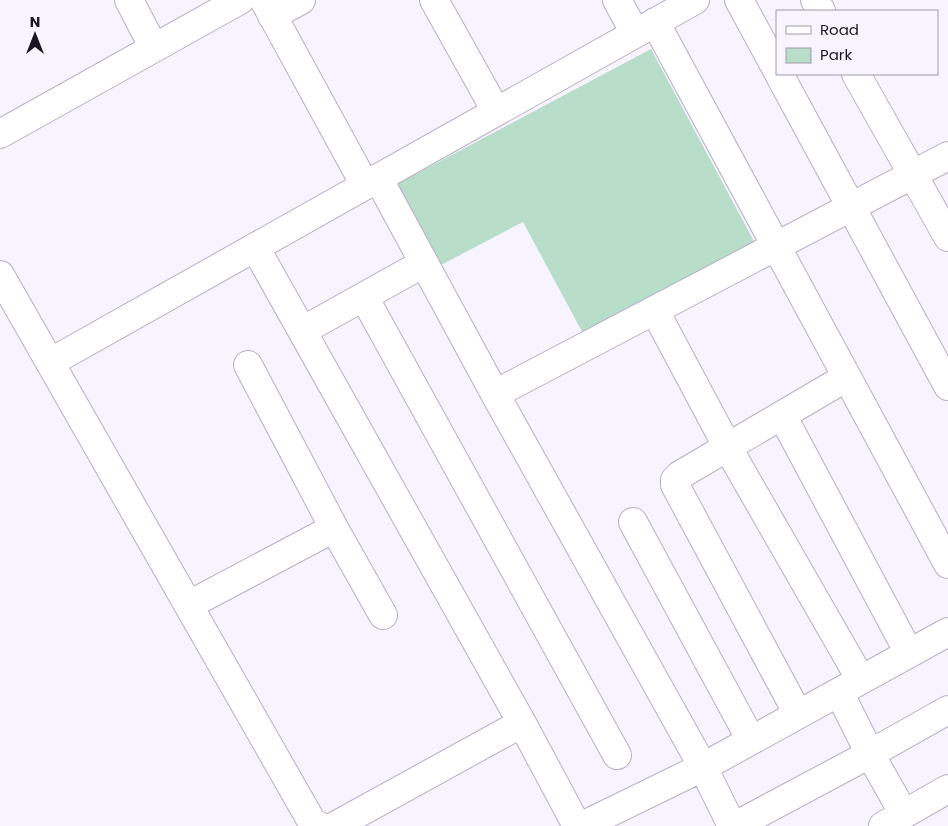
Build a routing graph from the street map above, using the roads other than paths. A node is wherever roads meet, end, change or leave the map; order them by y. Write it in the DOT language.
graph roads {
  1 [pos="128,0"];
  2 [pos="240,0"];
  3 [pos="301,0"];
  4 [pos="434,0"];
  5 [pos="617,0"];
  6 [pos="695,0"];
  7 [pos="739,0"];
  8 [pos="268,8"];
  9 [pos="645,27"];
  10 [pos="154,48"];
  11 [pos="776,68"];
  12 [pos="780,75"];
  13 [pos="857,75"];
  14 [pos="496,111"];
  15 [pos="0,134"];
  16 [pos="948,156"];
  17 [pos="913,175"];
  18 [pos="372,181"];
  19 [pos="851,208"];
  20 [pos="948,237"];
  21 [pos="256,247"];
  22 [pos="777,247"];
  23 [pos="424,263"];
  24 [pos="0,275"];
  25 [pos="364,297"];
  26 [pos="655,311"];
  27 [pos="302,331"];
  28 [pos="51,362"];
  29 [pos="248,365"];
  30 [pos="847,377"];
  31 [pos="948,386"];
  32 [pos="495,394"];
  33 [pos="782,415"];
  34 [pos="728,448"];
  35 [pos="633,522"];
  36 [pos="334,528"];
  37 [pos="948,564"];
  38 [pos="189,605"];
  39 [pos="383,615"];
  40 [pos="948,632"];
  41 [pos="908,654"];
  42 [pos="850,686"];
  43 [pos="948,710"];
  44 [pos="798,714"];
  45 [pos="522,723"];
  46 [pos="751,740"];
  47 [pos="617,754"];
  48 [pos="870,754"];
  49 [pos="703,767"];
  50 [pos="948,789"];
  51 [pos="894,820"];
  52 [pos="319,826"];
  53 [pos="336,826"];
  54 [pos="577,826"];
  55 [pos="582,826"];
  56 [pos="733,826"];
  1 -- 10 [label="lane"];
  2 -- 10 [label="lane"];
  3 -- 8 [label="lane"];
  4 -- 14 [label="lane"];
  5 -- 9 [label="lane"];
  6 -- 9 [label="lane"];
  7 -- 11 [label="lane"];
  8 -- 18 [label="lane"];
  9 -- 14 [label="lane"];
  9 -- 22 [label="lane"];
  10 -- 15 [label="lane"];
  12 -- 19 [label="lane"];
  13 -- 17 [label="lane"];
  14 -- 18 [label="lane"];
  16 -- 17 [label="lane"];
  17 -- 19 [label="lane"];
  17 -- 20 [label="lane"];
  18 -- 21 [label="lane"];
  18 -- 23 [label="lane"];
  19 -- 22 [label="lane"];
  19 -- 31 [label="lane"];
  21 -- 27 [label="lane"];
  21 -- 28 [label="lane"];
  22 -- 26 [label="lane"];
  22 -- 30 [label="lane"];
  23 -- 25 [label="lane"];
  23 -- 32 [label="lane"];
  24 -- 28 [label="lane"];
  25 -- 27 [label="lane"];
  25 -- 47 [label="lane"];
  26 -- 32 [label="lane"];
  26 -- 34 [label="lane"];
  27 -- 45 [label="lane"];
  28 -- 38 [label="lane"];
  29 -- 36 [label="lane"];
  30 -- 33 [label="lane"];
  30 -- 37 [label="lane"];
  32 -- 49 [label="lane"];
  33 -- 34 [label="lane"];
  33 -- 41 [label="lane"];
  34 -- 42 [label="lane"];
  34 -- 44 [label="lane"];
  35 -- 46 [label="lane"];
  36 -- 38 [label="lane"];
  36 -- 39 [label="lane"];
  38 -- 52 [label="lane"];
  40 -- 41 [label="lane"];
  41 -- 42 [label="lane"];
  42 -- 44 [label="lane"];
  42 -- 48 [label="lane"];
  43 -- 48 [label="lane"];
  44 -- 46 [label="lane"];
  45 -- 53 [label="lane"];
  45 -- 54 [label="lane"];
  46 -- 49 [label="lane"];
  48 -- 51 [label="lane"];
  48 -- 56 [label="lane"];
  49 -- 55 [label="lane"];
  49 -- 56 [label="lane"];
  50 -- 51 [label="lane"];
}
